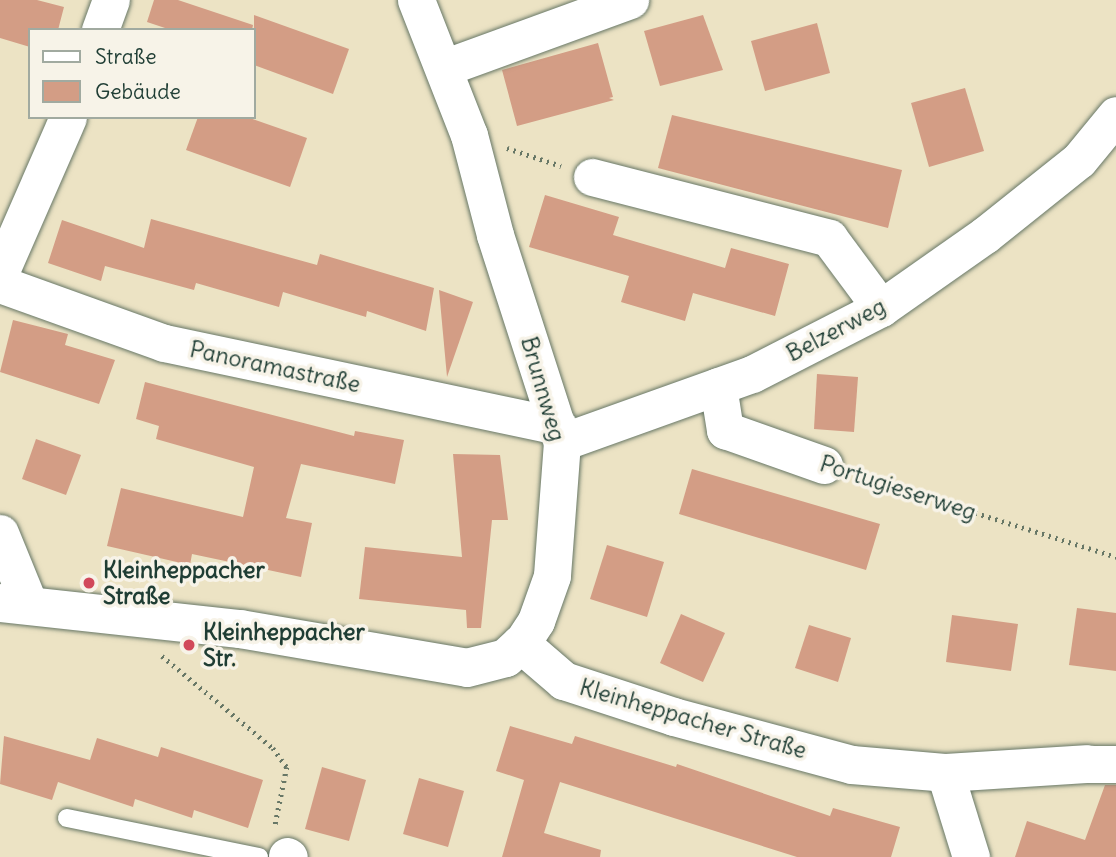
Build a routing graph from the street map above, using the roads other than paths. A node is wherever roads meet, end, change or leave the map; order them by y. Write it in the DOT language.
graph roads {
  1 [pos="111,0"];
  2 [pos="416,0"];
  3 [pos="630,0"];
  4 [pos="101,28"];
  5 [pos="446,67"];
  6 [pos="1116,116"];
  7 [pos="67,119"];
  8 [pos="592,177"];
  9 [pos="0,273"];
  10 [pos="0,284"];
  11 [pos="881,308"];
  12 [pos="718,386"];
  13 [pos="560,434"];
  14 [pos="824,465"];
  15 [pos="0,533"];
  16 [pos="15,604"];
  17 [pos="521,644"];
  18 [pos="1101,764"];
  19 [pos="945,772"];
  20 [pos="67,818"];
  21 [pos="258,857"];
  22 [pos="971,857"];
  1 -- 4 [label="street"];
  2 -- 5 [label="street, Brunnweg"];
  3 -- 5 [label="street"];
  5 -- 13 [label="street, Brunnweg"];
  6 -- 11 [label="street, Belzerweg"];
  7 -- 9 [label="street"];
  8 -- 11 [label="street"];
  10 -- 13 [label="street, Panoramastraße"];
  11 -- 12 [label="street, Belzerweg"];
  12 -- 13 [label="street, Belzerweg"];
  12 -- 14 [label="street, Portugieserweg"];
  13 -- 17 [label="street, Brunnweg"];
  15 -- 16 [label="street"];
  16 -- 17 [label="street"];
  17 -- 19 [label="street, Kleinheppacher Straße"];
  18 -- 19 [label="street, Kleinheppacher Straße"];
  19 -- 22 [label="street"];
  20 -- 21 [label="lane"];
}
